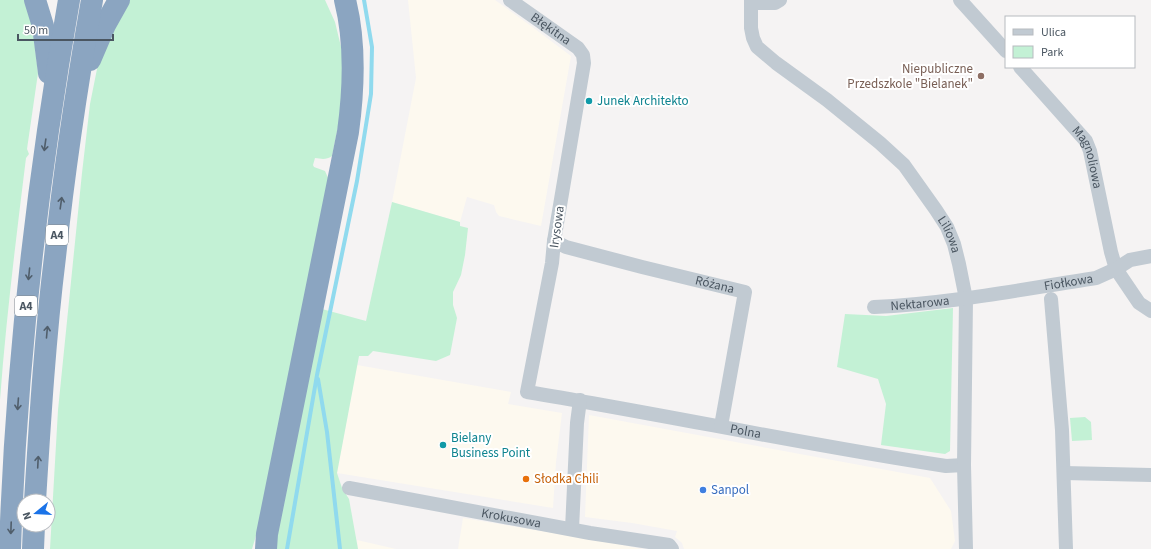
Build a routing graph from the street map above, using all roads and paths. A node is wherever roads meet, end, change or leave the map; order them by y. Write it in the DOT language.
graph roads {
  1 [pos="36,0"];
  2 [pos="69,0"];
  3 [pos="92,0"];
  4 [pos="119,0"];
  5 [pos="332,0"];
  6 [pos="345,0"];
  7 [pos="510,0"];
  8 [pos="780,0"];
  9 [pos="960,0"];
  10 [pos="751,2"];
  11 [pos="1005,50"];
  12 [pos="352,52"];
  13 [pos="584,63"];
  14 [pos="1021,68"];
  15 [pos="76,99"];
  16 [pos="51,106"];
  17 [pos="554,241"];
  18 [pos="1151,256"];
  19 [pos="1116,269"];
  20 [pos="966,298"];
  21 [pos="1051,299"];
  22 [pos="874,307"];
  23 [pos="1151,311"];
  24 [pos="527,392"];
  25 [pos="580,400"];
  26 [pos="721,426"];
  27 [pos="964,465"];
  28 [pos="1064,473"];
  29 [pos="1151,475"];
  30 [pos="349,488"];
  31 [pos="36,493"];
  32 [pos="572,529"];
  33 [pos="34,533"];
  34 [pos="264,544"];
  35 [pos="10,549"];
  36 [pos="34,549"];
  37 [pos="672,549"];
  38 [pos="966,549"];
  39 [pos="1066,549"];
  1 -- 16 [label="highway"];
  2 -- 16 [label="highway"];
  3 -- 15 [label="highway, A4"];
  4 -- 15 [label="highway"];
  5 -- 12 [label="highway"];
  6 -- 12 [label="highway"];
  7 -- 13 [label="street, Błękitna"];
  8 -- 10 [label="street, Liliowa"];
  9 -- 11 [label="street"];
  10 -- 20 [label="street, Liliowa"];
  12 -- 34 [label="highway"];
  13 -- 17 [label="street, Irysowa"];
  14 -- 19 [label="street, Magnoliowa"];
  31 -- 15 [label="highway, A4, one-way"];
  16 -- 35 [label="highway, А4, one-way"];
  17 -- 24 [label="street, Irysowa"];
  17 -- 26 [label="street, Różana"];
  18 -- 19 [label="street, Fiołkowa"];
  19 -- 20 [label="street, Fiołkowa"];
  19 -- 23 [label="street"];
  20 -- 22 [label="street, Nektarowa"];
  20 -- 27 [label="street, Liliowa"];
  21 -- 28 [label="street"];
  24 -- 25 [label="street, Polna"];
  25 -- 26 [label="street, Polna"];
  25 -- 32 [label="street"];
  26 -- 27 [label="street, Polna"];
  27 -- 38 [label="street, Liliowa"];
  28 -- 29 [label="street"];
  28 -- 39 [label="street"];
  30 -- 32 [label="street, Krokusowa"];
  32 -- 37 [label="street, Krokusowa"];
  33 -- 36 [label="highway"];
}
